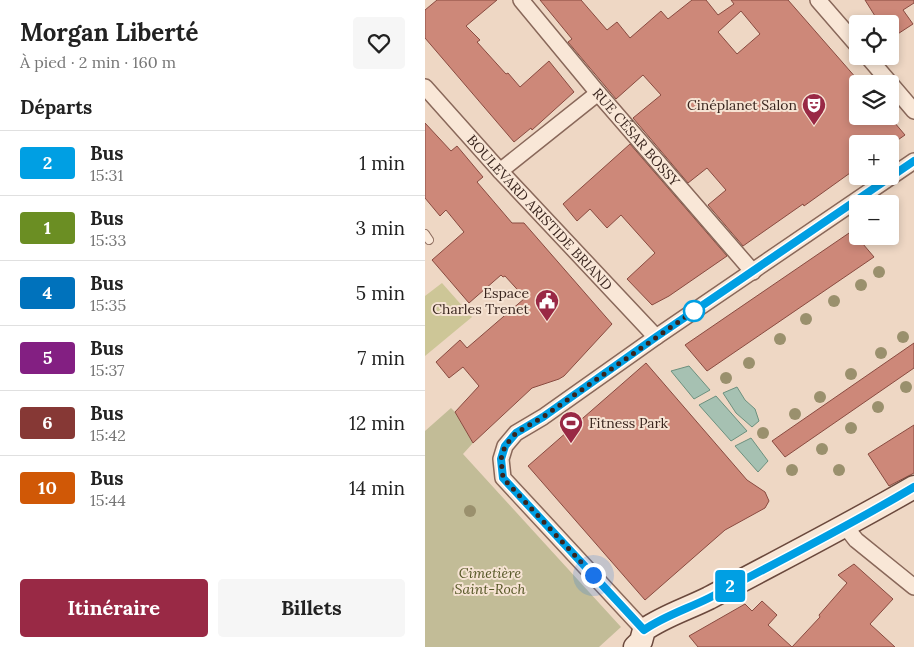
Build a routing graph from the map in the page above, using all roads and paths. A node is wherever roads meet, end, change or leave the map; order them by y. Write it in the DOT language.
graph roads {
  1 [pos="521,0"];
  2 [pos="819,0"];
  3 [pos="849,36"];
  4 [pos="875,65"];
  5 [pos="425,87"];
  6 [pos="598,93"];
  7 [pos="914,111"];
  8 [pos="914,161"];
  9 [pos="500,171"];
  10 [pos="753,272"];
  11 [pos="656,337"];
  12 [pos="914,487"];
  13 [pos="837,527"];
  14 [pos="914,587"];
  15 [pos="639,638"];
  1 -- 6 [label="street, RUE CÉSAR BOSSY"];
  2 -- 3 [label="street"];
  4 -- 7 [label="street"];
  5 -- 9 [label="street, BOULEVARD ARISTIDE BRIAND"];
  6 -- 9 [label="street"];
  6 -- 10 [label="street, RUE CÉSAR BOSSY"];
  8 -- 10 [label="street"];
  9 -- 11 [label="street, BOULEVARD ARISTIDE BRIAND"];
  10 -- 11 [label="street"];
  11 -- 15 [label="street"];
  12 -- 13 [label="main road"];
  13 -- 14 [label="street"];
  13 -- 15 [label="main road"];
}
